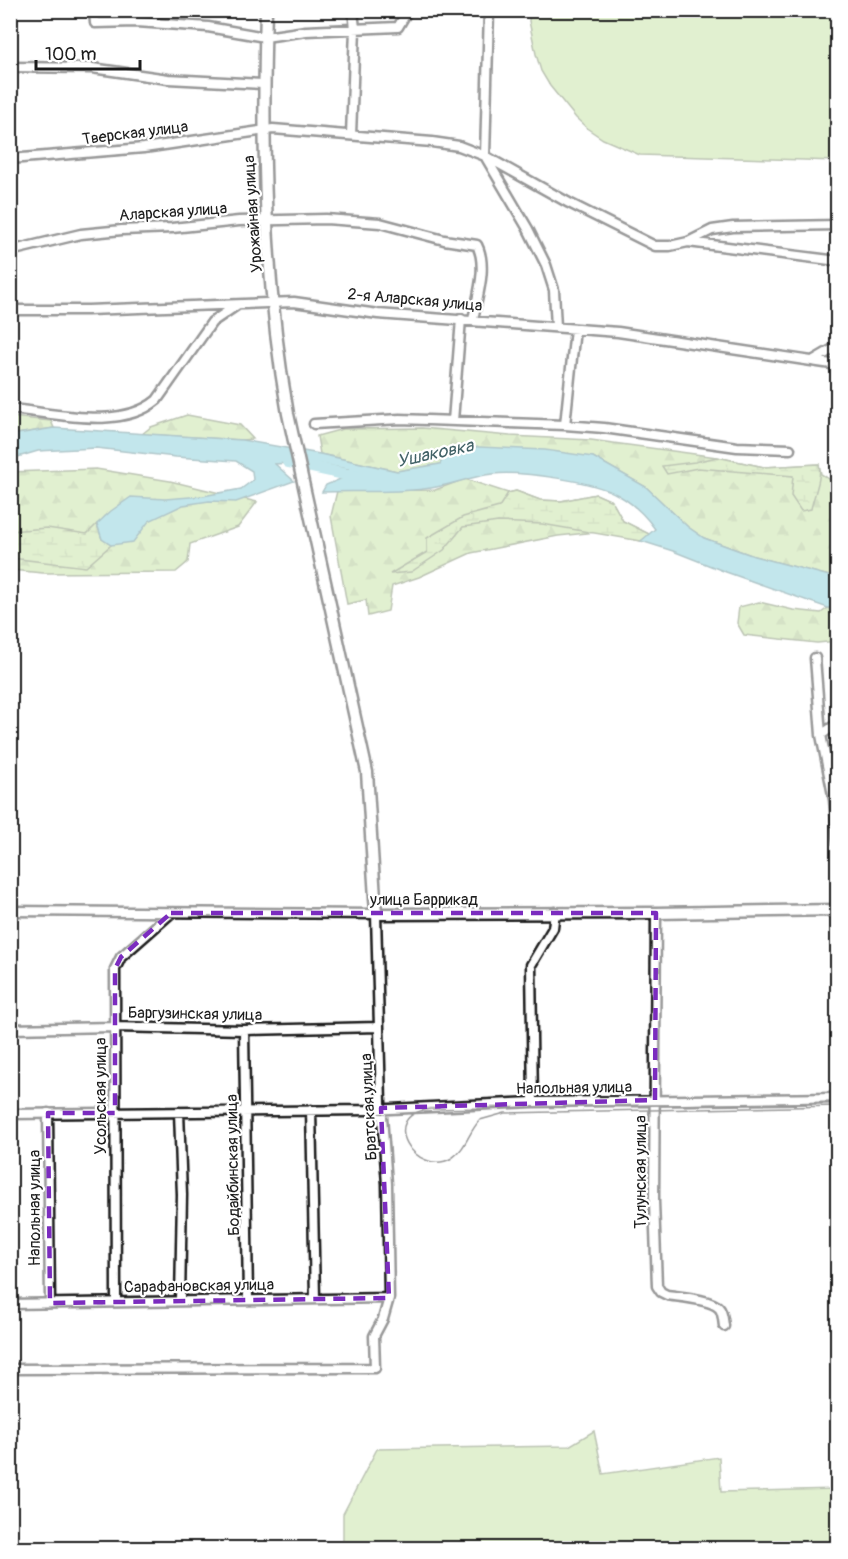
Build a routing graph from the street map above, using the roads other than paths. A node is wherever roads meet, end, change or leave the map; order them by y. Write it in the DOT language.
graph roads {
  1 [pos="94,10"];
  2 [pos="266,10"];
  3 [pos="353,10"];
  4 [pos="408,10"];
  5 [pos="489,10"];
  6 [pos="355,29"];
  7 [pos="265,37"];
  8 [pos="10,67"];
  9 [pos="263,84"];
  10 [pos="263,130"];
  11 [pos="351,135"];
  12 [pos="485,156"];
  13 [pos="10,159"];
  14 [pos="266,220"];
  15 [pos="837,225"];
  16 [pos="688,242"];
  17 [pos="10,250"];
  18 [pos="837,261"];
  19 [pos="273,302"];
  20 [pos="238,305"];
  21 [pos="206,306"];
  22 [pos="10,310"];
  23 [pos="461,319"];
  24 [pos="473,320"];
  25 [pos="212,322"];
  26 [pos="556,327"];
  27 [pos="575,329"];
  28 [pos="837,346"];
  29 [pos="814,360"];
  30 [pos="837,365"];
  31 [pos="10,409"];
  32 [pos="453,421"];
  33 [pos="314,424"];
  34 [pos="565,425"];
  35 [pos="790,449"];
  36 [pos="815,658"];
  37 [pos="837,723"];
  38 [pos="821,735"];
  39 [pos="837,843"];
  40 [pos="837,910"];
  41 [pos="10,911"];
  42 [pos="555,912"];
  43 [pos="171,913"];
  44 [pos="376,914"];
  45 [pos="657,914"];
  46 [pos="114,1027"];
  47 [pos="380,1027"];
  48 [pos="10,1029"];
  49 [pos="244,1030"];
  50 [pos="837,1098"];
  51 [pos="655,1100"];
  52 [pos="533,1102"];
  53 [pos="381,1108"];
  54 [pos="311,1110"];
  55 [pos="247,1111"];
  56 [pos="179,1112"];
  57 [pos="48,1113"];
  58 [pos="115,1113"];
  59 [pos="10,1114"];
  60 [pos="315,1298"];
  61 [pos="388,1298"];
  62 [pos="248,1299"];
  63 [pos="180,1300"];
  64 [pos="117,1302"];
  65 [pos="50,1303"];
  66 [pos="10,1304"];
  67 [pos="724,1326"];
  68 [pos="10,1369"];
  1 -- 7 [label="street"];
  2 -- 7 [label="main road, Урожайная улица"];
  3 -- 6 [label="street"];
  4 -- 6 [label="street"];
  5 -- 12 [label="street"];
  6 -- 7 [label="street"];
  6 -- 11 [label="street"];
  7 -- 9 [label="main road, Урожайная улица"];
  8 -- 9 [label="street"];
  9 -- 10 [label="main road, Урожайная улица"];
  10 -- 11 [label="street, Тверская улица"];
  10 -- 13 [label="street, Тверская улица"];
  10 -- 14 [label="main road, Урожайная улица"];
  11 -- 12 [label="street, Тверская улица"];
  12 -- 16 [label="street, Тверская улица"];
  12 -- 26 [label="street"];
  14 -- 17 [label="street, Аларская улица"];
  14 -- 19 [label="main road, Урожайная улица"];
  14 -- 24 [label="street, Аларская улица"];
  15 -- 16 [label="street"];
  16 -- 18 [label="street"];
  19 -- 20 [label="street, 2-я Аларская улица"];
  19 -- 23 [label="street, 2-я Аларская улица"];
  19 -- 44 [label="main road, Урожайная улица"];
  20 -- 21 [label="street, 2-я Аларская улица"];
  20 -- 25 [label="street"];
  21 -- 22 [label="street, 2-я Аларская улица"];
  21 -- 25 [label="street"];
  23 -- 24 [label="street, 2-я Аларская улица"];
  23 -- 32 [label="street"];
  24 -- 26 [label="street, 2-я Аларская улица"];
  25 -- 31 [label="street"];
  26 -- 27 [label="street, 2-я Аларская улица"];
  27 -- 29 [label="street, 2-я Аларская улица"];
  27 -- 34 [label="street"];
  28 -- 29 [label="street"];
  29 -- 30 [label="street, 2-я Аларская улица"];
  32 -- 33 [label="street"];
  32 -- 34 [label="street"];
  34 -- 35 [label="street"];
  36 -- 38 [label="street"];
  37 -- 38 [label="street"];
  38 -- 39 [label="street"];
  40 -- 45 [label="main road, улица Баррикад"];
  41 -- 43 [label="street, улица Баррикад"];
  42 -- 44 [label="main road, улица Баррикад"];
  42 -- 45 [label="main road, улица Баррикад"];
  42 -- 52 [label="street"];
  43 -- 44 [label="street, улица Баррикад"];
  43 -- 46 [label="street, Усольская улица"];
  44 -- 47 [label="street, Братская улица"];
  45 -- 51 [label="street, Тулунская улица"];
  46 -- 48 [label="street, Баргузинская улица"];
  46 -- 49 [label="street, Баргузинская улица"];
  46 -- 58 [label="street, Усольская улица"];
  47 -- 49 [label="street, Баргузинская улица"];
  47 -- 53 [label="street, Братская улица"];
  49 -- 55 [label="street, Бодайбинская улица"];
  50 -- 51 [label="street, Напольная улица"];
  51 -- 52 [label="street, Напольная улица"];
  51 -- 67 [label="street, Тулунская улица"];
  52 -- 53 [label="street, Напольная улица"];
  53 -- 54 [label="street, Напольная улица"];
  53 -- 61 [label="street, Братская улица"];
  54 -- 55 [label="street, Напольная улица"];
  54 -- 60 [label="street"];
  55 -- 56 [label="street, Напольная улица"];
  55 -- 62 [label="street, Бодайбинская улица"];
  56 -- 58 [label="street, Напольная улица"];
  56 -- 63 [label="street"];
  57 -- 58 [label="street, Напольная улица"];
  57 -- 59 [label="street, Напольная улица"];
  57 -- 65 [label="street, Напольная улица"];
  58 -- 64 [label="street, Усольская улица"];
  60 -- 61 [label="street, Сарафановская улица"];
  60 -- 62 [label="street, Сарафановская улица"];
  61 -- 68 [label="street, Братская улица"];
  62 -- 63 [label="street, Сарафановская улица"];
  63 -- 64 [label="street, Сарафановская улица"];
  64 -- 65 [label="street, Сарафановская улица"];
  65 -- 66 [label="street, Сарафановская улица"];
}
